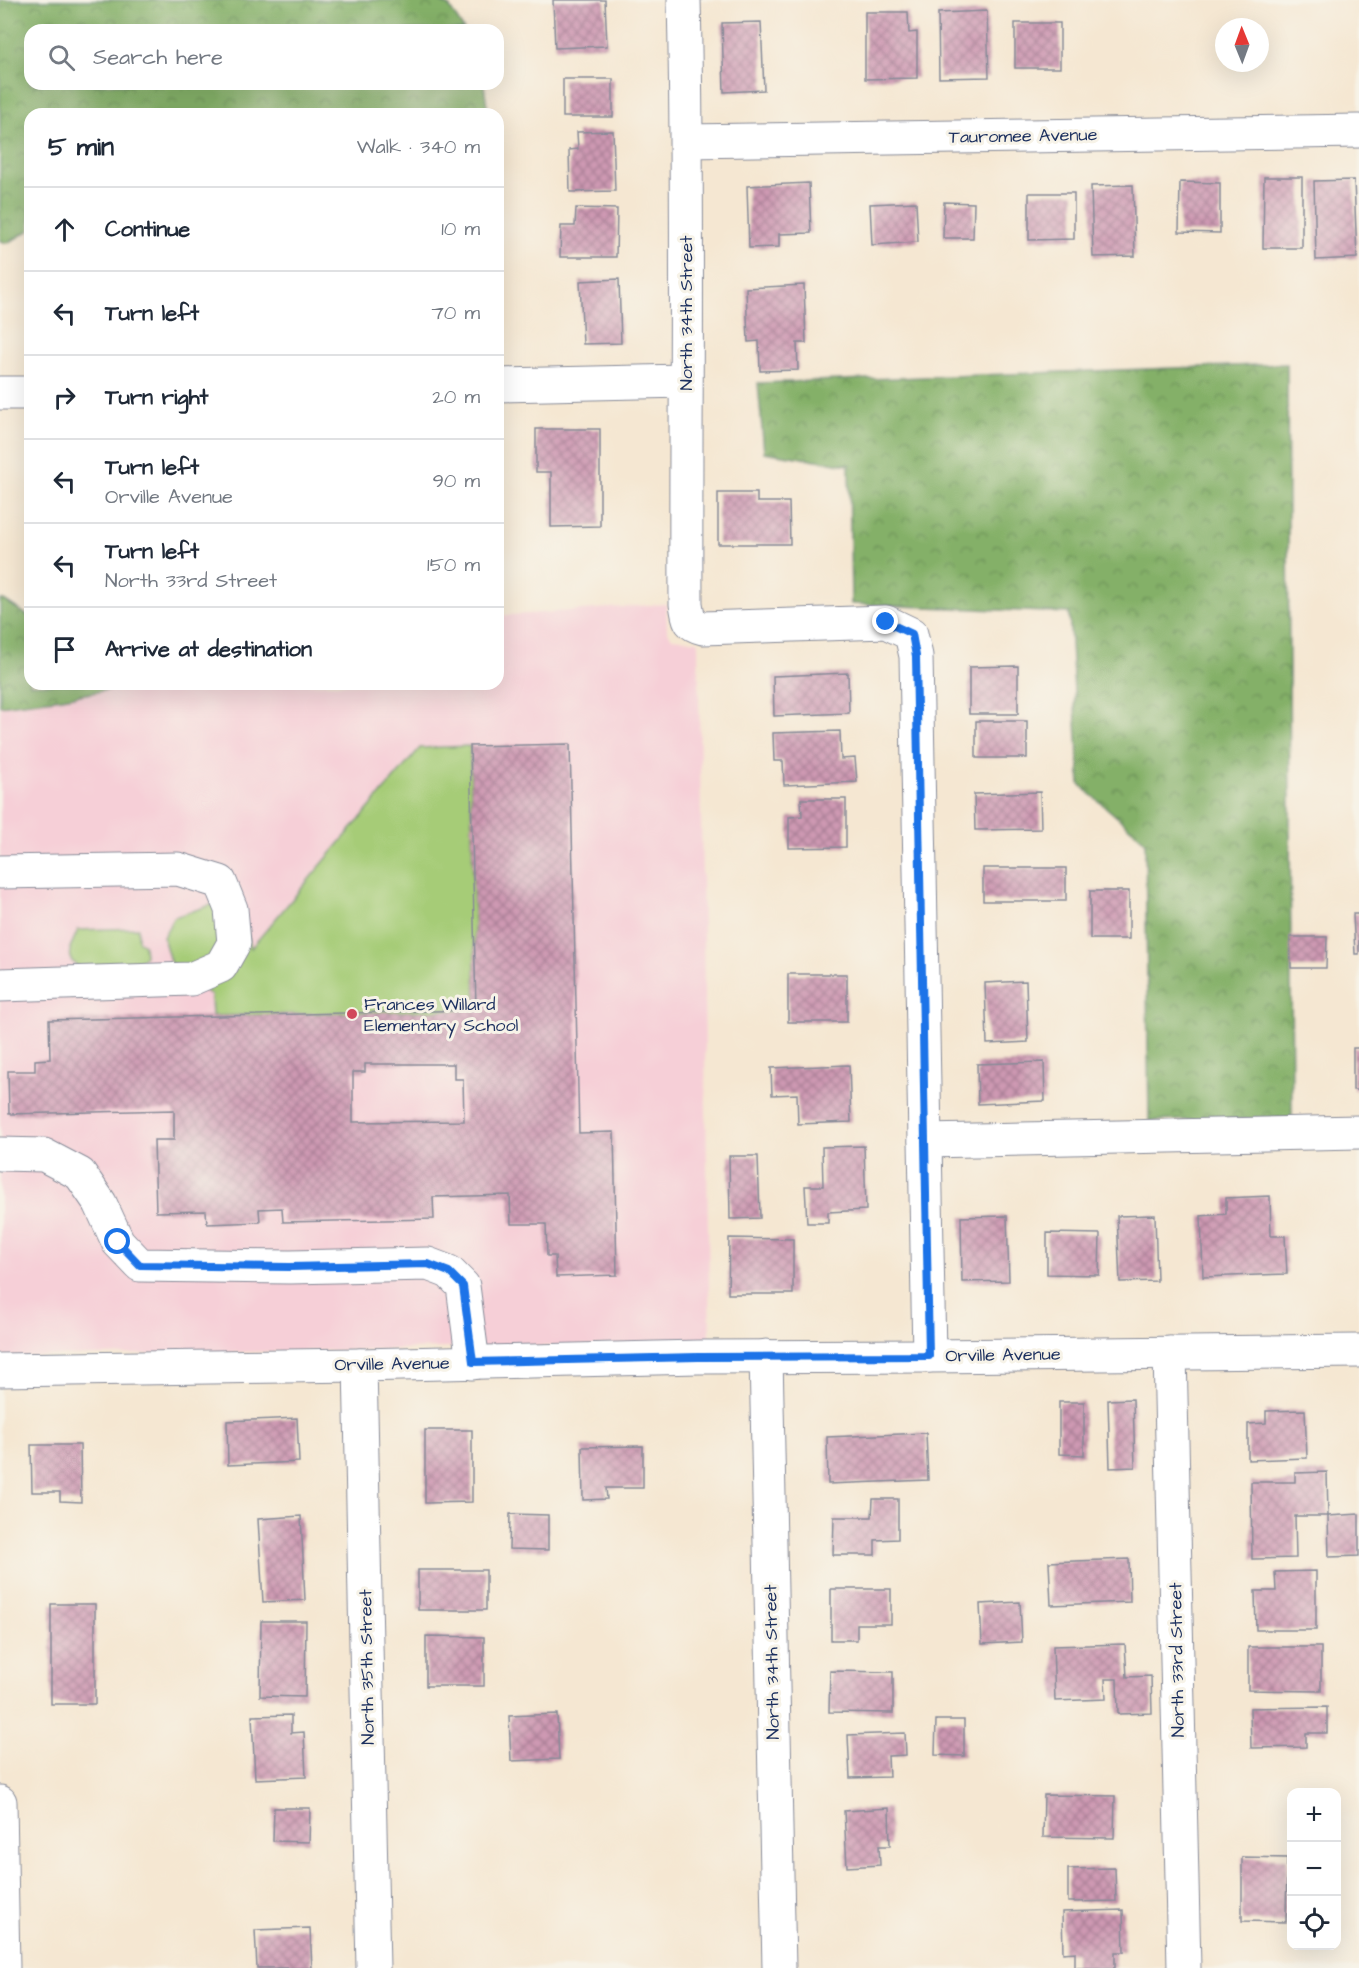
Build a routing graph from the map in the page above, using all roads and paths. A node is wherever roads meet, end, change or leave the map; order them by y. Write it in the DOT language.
graph roads {
  1 [pos="684,0"];
  2 [pos="1359,131"];
  3 [pos="687,141"];
  4 [pos="685,381"];
  5 [pos="504,384"];
  6 [pos="0,393"];
  7 [pos="24,393"];
  8 [pos="0,872"];
  9 [pos="0,985"];
  10 [pos="1359,1132"];
  11 [pos="925,1141"];
  12 [pos="0,1154"];
  13 [pos="1359,1351"];
  14 [pos="1170,1353"];
  15 [pos="766,1356"];
  16 [pos="929,1356"];
  17 [pos="473,1362"];
  18 [pos="360,1365"];
  19 [pos="0,1370"];
  20 [pos="0,1802"];
  21 [pos="3,1968"];
  22 [pos="373,1968"];
  23 [pos="779,1968"];
  24 [pos="1184,1968"];
  1 -- 3 [label="street, North 34th Street"];
  2 -- 3 [label="street, Tauromee Avenue"];
  3 -- 4 [label="street, North 34th Street"];
  4 -- 5 [label="street"];
  4 -- 11 [label="street, North 34th Street"];
  6 -- 7 [label="street"];
  8 -- 9 [label="street"];
  10 -- 11 [label="street"];
  11 -- 16 [label="street"];
  12 -- 17 [label="street"];
  13 -- 14 [label="street, Orville Avenue"];
  14 -- 16 [label="street, Orville Avenue"];
  14 -- 24 [label="street, North 33rd Street"];
  15 -- 16 [label="street, Orville Avenue"];
  15 -- 17 [label="street, Orville Avenue"];
  15 -- 23 [label="street, North 34th Street"];
  17 -- 18 [label="street, Orville Avenue"];
  18 -- 19 [label="street, Orville Avenue"];
  18 -- 22 [label="street, North 35th Street"];
  20 -- 21 [label="street"];
}
